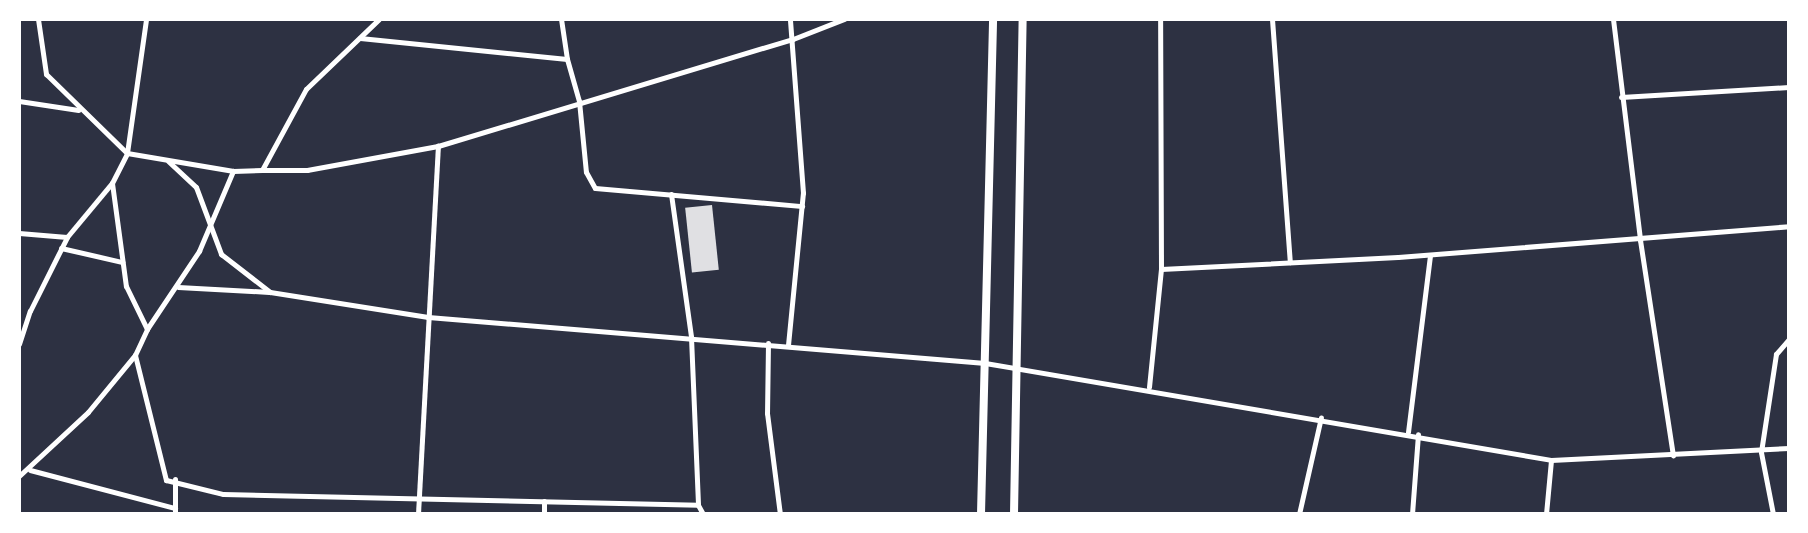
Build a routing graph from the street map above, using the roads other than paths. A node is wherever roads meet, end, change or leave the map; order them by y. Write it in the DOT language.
graph roads {
  1 [pos="38,19"];
  2 [pos="146,19"];
  3 [pos="379,19"];
  4 [pos="561,19"];
  5 [pos="790,19"];
  6 [pos="844,19"];
  7 [pos="993,19"];
  8 [pos="1023,19"];
  9 [pos="1160,19"];
  10 [pos="1272,19"];
  11 [pos="1613,19"];
  12 [pos="360,38"];
  13 [pos="793,39"];
  14 [pos="567,59"];
  15 [pos="1789,87"];
  16 [pos="1621,97"];
  17 [pos="19,101"];
  18 [pos="579,101"];
  19 [pos="78,110"];
  20 [pos="438,146"];
  21 [pos="127,153"];
  22 [pos="169,161"];
  23 [pos="262,170"];
  24 [pos="233,171"];
  25 [pos="112,183"];
  26 [pos="671,194"];
  27 [pos="802,205"];
  28 [pos="1789,226"];
  29 [pos="208,230"];
  30 [pos="19,233"];
  31 [pos="67,237"];
  32 [pos="1640,240"];
  33 [pos="61,248"];
  34 [pos="1430,255"];
  35 [pos="122,262"];
  36 [pos="1290,262"];
  37 [pos="1161,269"];
  38 [pos="178,286"];
  39 [pos="270,292"];
  40 [pos="19,311"];
  41 [pos="30,312"];
  42 [pos="428,317"];
  43 [pos="147,330"];
  44 [pos="691,337"];
  45 [pos="1789,339"];
  46 [pos="19,344"];
  47 [pos="768,344"];
  48 [pos="788,345"];
  49 [pos="135,355"];
  50 [pos="985,363"];
  51 [pos="1017,367"];
  52 [pos="1149,387"];
  53 [pos="1321,417"];
  54 [pos="1408,432"];
  55 [pos="1418,434"];
  56 [pos="1789,448"];
  57 [pos="1761,452"];
  58 [pos="1673,455"];
  59 [pos="1551,460"];
  60 [pos="30,470"];
  61 [pos="19,476"];
  62 [pos="175,479"];
  63 [pos="418,496"];
  64 [pos="544,501"];
  65 [pos="698,505"];
  66 [pos="175,511"];
  67 [pos="418,514"];
  68 [pos="544,514"];
  69 [pos="703,514"];
  70 [pos="780,514"];
  71 [pos="981,514"];
  72 [pos="1014,514"];
  73 [pos="1299,514"];
  74 [pos="1412,514"];
  75 [pos="1546,514"];
  76 [pos="1773,514"];
  1 -- 19 [label="street"];
  2 -- 21 [label="street"];
  3 -- 12 [label="street"];
  4 -- 14 [label="street"];
  5 -- 13 [label="street"];
  6 -- 13 [label="street"];
  7 -- 50 [label="main road"];
  8 -- 51 [label="main road"];
  9 -- 37 [label="street"];
  10 -- 36 [label="street"];
  11 -- 16 [label="street"];
  12 -- 14 [label="street"];
  12 -- 23 [label="street"];
  13 -- 18 [label="street"];
  13 -- 27 [label="street"];
  14 -- 18 [label="street"];
  15 -- 16 [label="street"];
  16 -- 32 [label="street"];
  17 -- 19 [label="street"];
  18 -- 20 [label="street"];
  18 -- 26 [label="street"];
  19 -- 21 [label="street"];
  20 -- 23 [label="street"];
  20 -- 42 [label="street"];
  21 -- 22 [label="street"];
  21 -- 25 [label="street"];
  22 -- 24 [label="street"];
  22 -- 29 [label="street"];
  23 -- 24 [label="street"];
  24 -- 29 [label="street"];
  25 -- 31 [label="street"];
  25 -- 35 [label="street"];
  26 -- 27 [label="street"];
  26 -- 44 [label="street"];
  27 -- 48 [label="street"];
  28 -- 32 [label="street"];
  29 -- 38 [label="street"];
  29 -- 39 [label="street"];
  30 -- 31 [label="street"];
  31 -- 33 [label="street"];
  32 -- 34 [label="street"];
  32 -- 58 [label="street"];
  33 -- 35 [label="street"];
  33 -- 41 [label="street"];
  34 -- 36 [label="street"];
  34 -- 54 [label="street"];
  35 -- 43 [label="street"];
  36 -- 37 [label="street"];
  37 -- 52 [label="street"];
  38 -- 39 [label="street"];
  38 -- 43 [label="street"];
  39 -- 42 [label="street"];
  40 -- 41 [label="street"];
  41 -- 46 [label="street"];
  42 -- 44 [label="street"];
  42 -- 63 [label="street"];
  43 -- 49 [label="street"];
  44 -- 47 [label="street"];
  44 -- 65 [label="street"];
  45 -- 57 [label="street"];
  47 -- 48 [label="street"];
  47 -- 70 [label="street"];
  48 -- 50 [label="street"];
  49 -- 60 [label="street"];
  49 -- 62 [label="street"];
  50 -- 51 [label="street"];
  50 -- 71 [label="main road"];
  51 -- 52 [label="street"];
  51 -- 72 [label="main road"];
  52 -- 53 [label="street"];
  53 -- 54 [label="street"];
  53 -- 73 [label="street"];
  54 -- 55 [label="street"];
  55 -- 59 [label="street"];
  55 -- 74 [label="street"];
  56 -- 57 [label="street"];
  57 -- 58 [label="street"];
  57 -- 76 [label="street"];
  58 -- 59 [label="street"];
  59 -- 75 [label="street"];
  60 -- 61 [label="street"];
  60 -- 66 [label="street"];
  62 -- 63 [label="street"];
  62 -- 66 [label="street"];
  63 -- 64 [label="street"];
  63 -- 67 [label="street"];
  64 -- 65 [label="street"];
  64 -- 68 [label="street"];
  65 -- 69 [label="street"];
}
